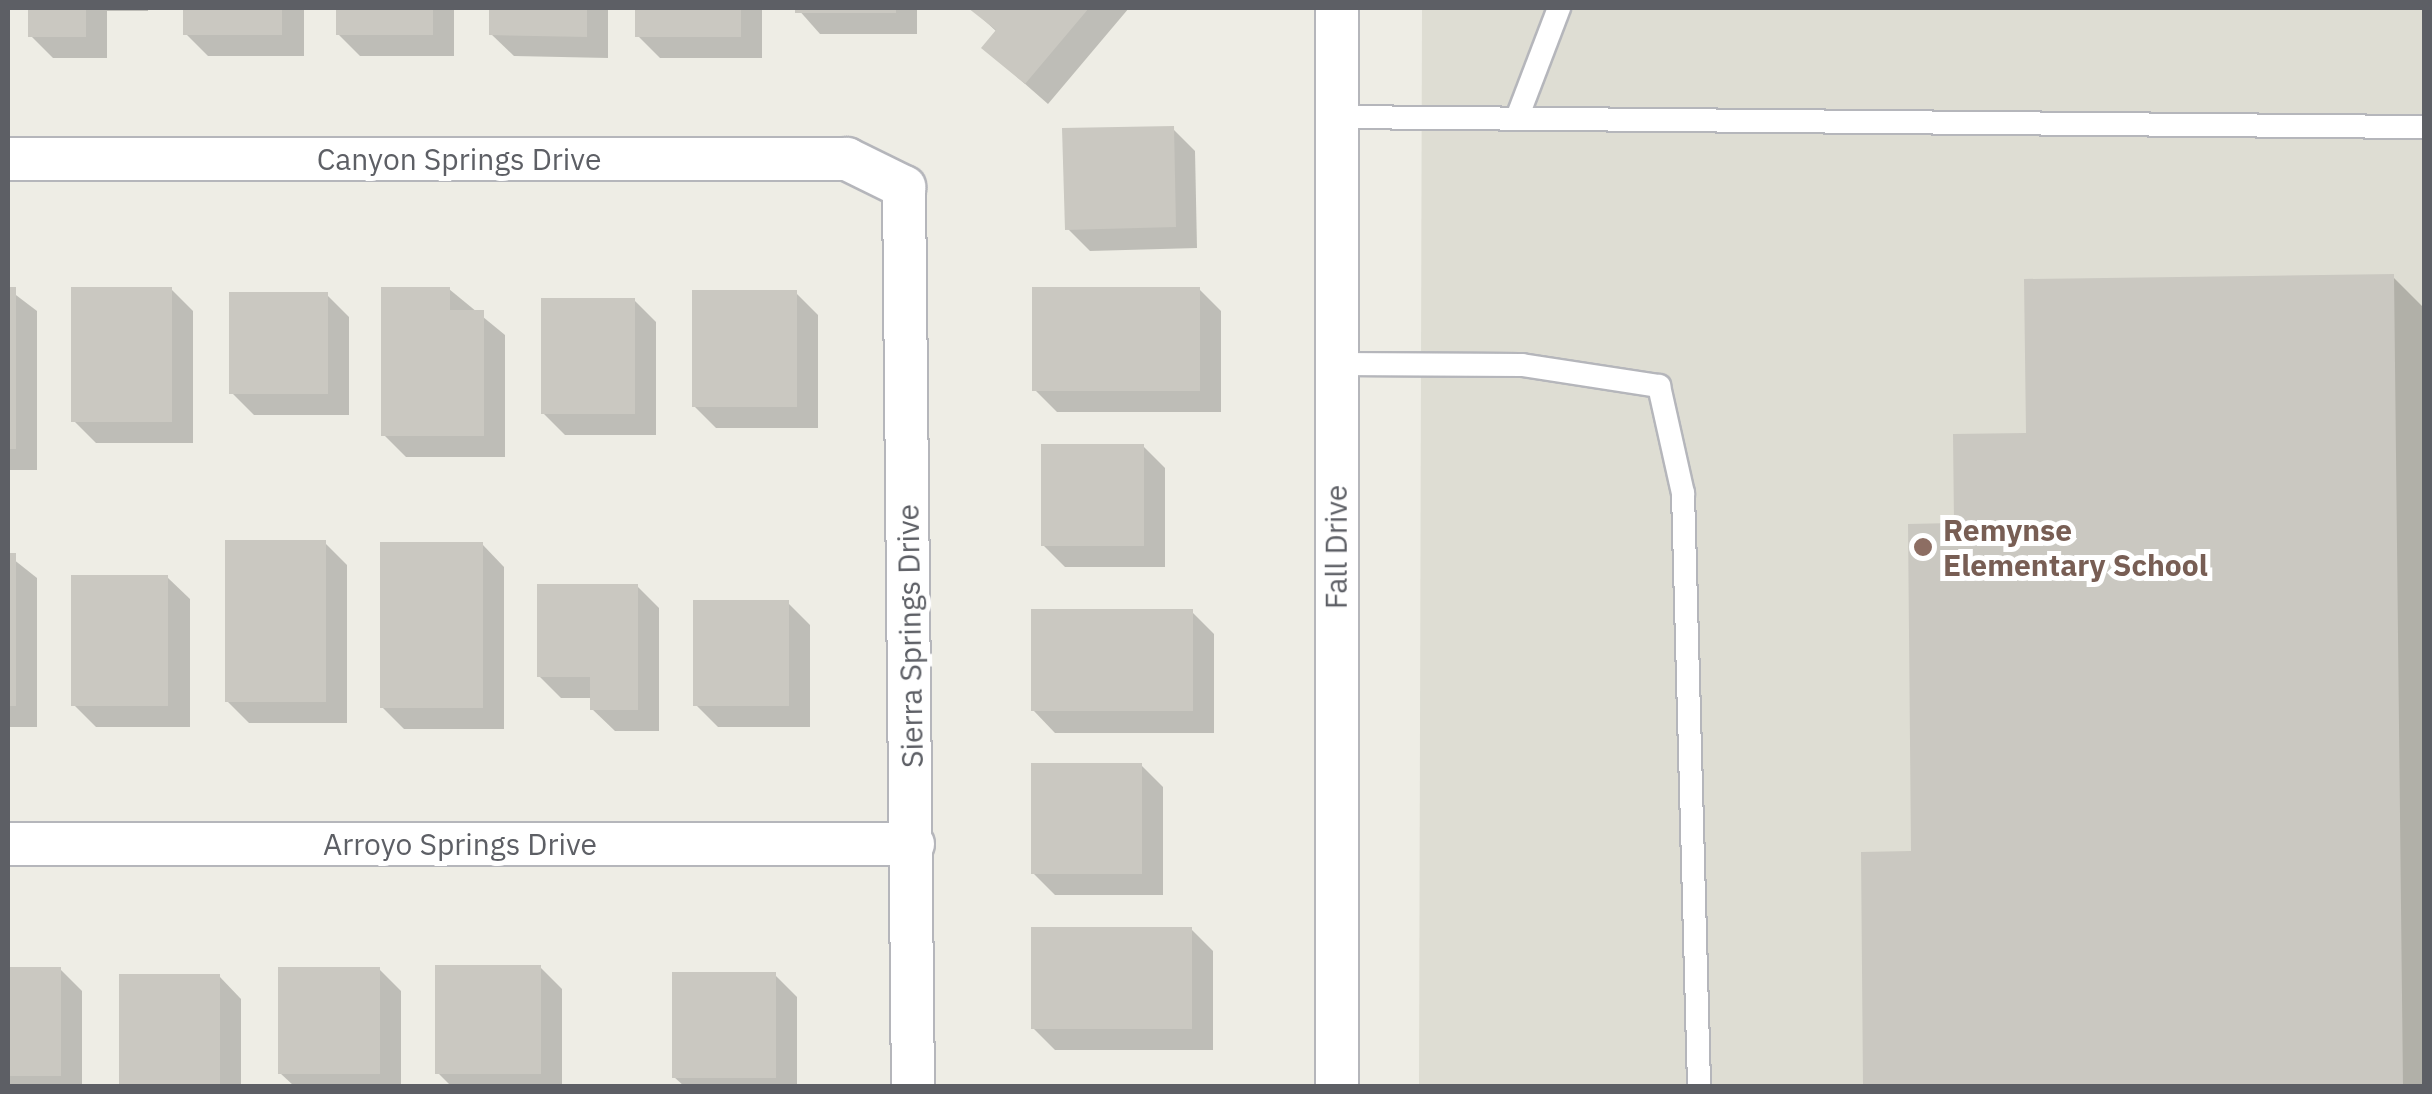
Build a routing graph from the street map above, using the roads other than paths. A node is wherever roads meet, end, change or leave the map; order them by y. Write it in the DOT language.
graph roads {
  1 [pos="1336,8"];
  2 [pos="1559,8"];
  3 [pos="1336,117"];
  4 [pos="1517,118"];
  5 [pos="2424,127"];
  6 [pos="8,160"];
  7 [pos="904,186"];
  8 [pos="1336,364"];
  9 [pos="8,844"];
  10 [pos="913,844"];
  11 [pos="913,1086"];
  12 [pos="1338,1086"];
  13 [pos="1699,1086"];
  1 -- 3 [label="street, Fall Drive"];
  2 -- 4 [label="lane"];
  3 -- 4 [label="lane"];
  3 -- 8 [label="street, Fall Drive"];
  4 -- 5 [label="lane"];
  6 -- 7 [label="street, Canyon Springs Drive"];
  7 -- 10 [label="street, Sierra Springs Drive"];
  8 -- 12 [label="street, Fall Drive"];
  8 -- 13 [label="lane"];
  9 -- 10 [label="street, Arroyo Springs Drive"];
  10 -- 11 [label="street, Sierra Springs Drive"];
}
